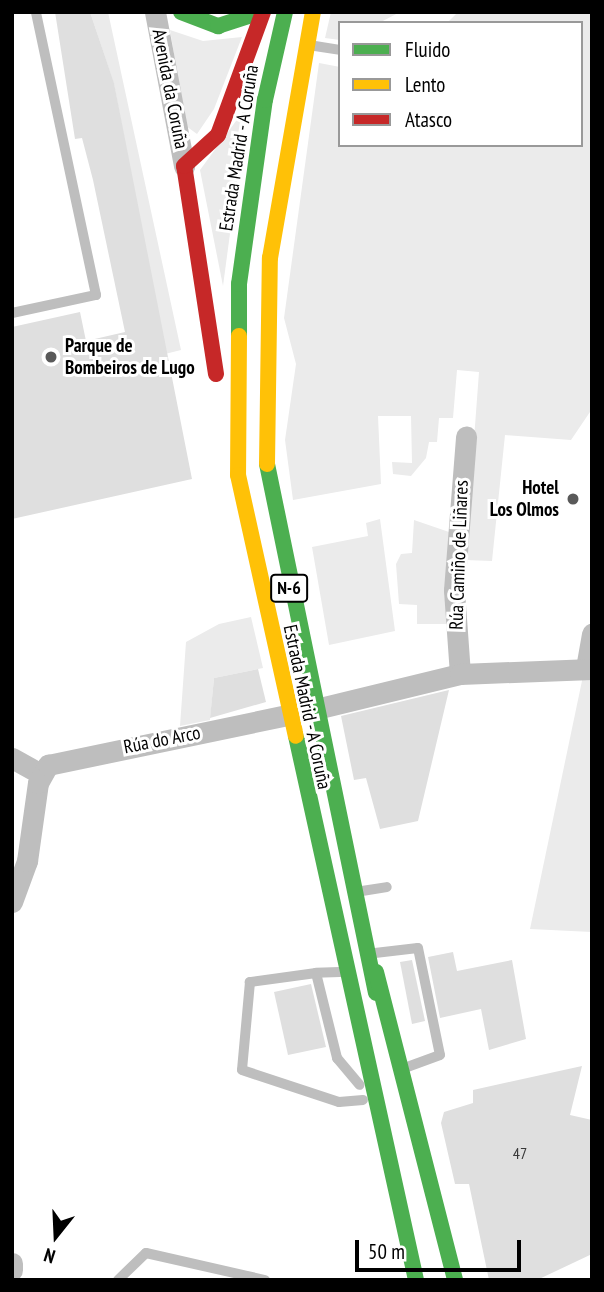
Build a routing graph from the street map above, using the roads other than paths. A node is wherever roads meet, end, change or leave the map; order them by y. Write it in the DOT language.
graph roads {
  1 [pos="36,12"];
  2 [pos="155,12"];
  3 [pos="181,12"];
  4 [pos="262,12"];
  5 [pos="285,12"];
  6 [pos="313,12"];
  7 [pos="306,44"];
  8 [pos="338,50"];
  9 [pos="184,166"];
  10 [pos="12,313"];
  11 [pos="466,436"];
  12 [pos="237,475"];
  13 [pos="592,634"];
  14 [pos="589,669"];
  15 [pos="460,674"];
  16 [pos="316,709"];
  17 [pos="288,715"];
  18 [pos="12,758"];
  19 [pos="41,774"];
  20 [pos="387,887"];
  21 [pos="356,892"];
  22 [pos="12,902"];
  23 [pos="330,904"];
  24 [pos="360,912"];
  25 [pos="371,954"];
  26 [pos="340,972"];
  27 [pos="316,973"];
  28 [pos="402,1069"];
  29 [pos="362,1093"];
  30 [pos="12,1262"];
  31 [pos="12,1270"];
  32 [pos="118,1280"];
  33 [pos="265,1280"];
  34 [pos="397,1280"];
  35 [pos="416,1280"];
  36 [pos="434,1280"];
  37 [pos="456,1280"];
  1 -- 10 [label="lane"];
  2 -- 9 [label="street, Avenida da Coruña"];
  3 -- 4 [label="main road"];
  4 -- 9 [label="main road"];
  5 -- 12 [label="main road, Estrada Madrid - A Coruña / N-6"];
  6 -- 7 [label="main road, Estrada Madrid - A Coruña / N-6"];
  7 -- 8 [label="lane"];
  7 -- 16 [label="main road, Estrada Madrid - A Coruña / N-6"];
  9 -- 12 [label="main road, N-6"];
  11 -- 15 [label="street, Rúa Camiño de Liñares"];
  12 -- 17 [label="main road, Estrada Madrid - A Coruña / N-6"];
  13 -- 14 [label="street"];
  14 -- 15 [label="street"];
  15 -- 16 [label="street"];
  16 -- 21 [label="main road, Estrada Madrid - A Coruña / N-6"];
  17 -- 19 [label="street, Rúa do Arco"];
  17 -- 23 [label="main road, Estrada Madrid - A Coruña / N-6"];
  18 -- 19 [label="street"];
  19 -- 22 [label="street"];
  20 -- 21 [label="lane"];
  21 -- 24 [label="main road, Estrada Madrid - A Coruña / N-6"];
  23 -- 26 [label="main road"];
  23 -- 35 [label="main road, Estrada Madrid - A Coruña / N-6"];
  24 -- 25 [label="main road"];
  24 -- 36 [label="main road, Estrada Madrid - A Coruña / N-6"];
  25 -- 28 [label="main road"];
  25 -- 28 [label="lane"];
  26 -- 27 [label="lane"];
  26 -- 29 [label="main road"];
  27 -- 29 [label="lane"];
  27 -- 29 [label="lane"];
  28 -- 37 [label="main road"];
  29 -- 34 [label="main road"];
  30 -- 31 [label="street"];
  32 -- 33 [label="lane"];
}
